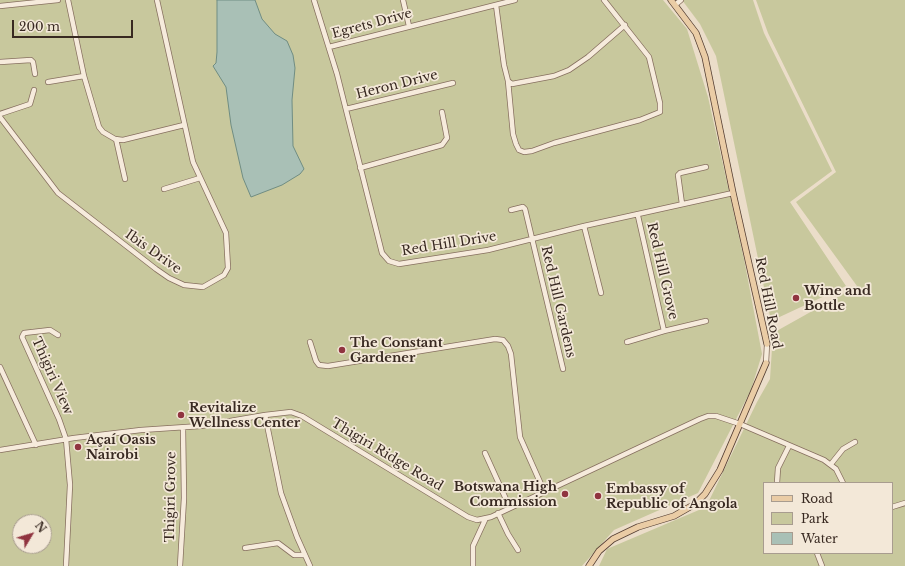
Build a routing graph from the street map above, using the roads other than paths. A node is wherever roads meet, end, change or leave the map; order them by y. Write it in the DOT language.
graph roads {
  1 [pos="58,0"];
  2 [pos="68,0"];
  3 [pos="157,0"];
  4 [pos="314,0"];
  5 [pos="403,0"];
  6 [pos="515,0"];
  7 [pos="604,0"];
  8 [pos="671,0"];
  9 [pos="681,0"];
  10 [pos="496,5"];
  11 [pos="0,6"];
  12 [pos="675,6"];
  13 [pos="625,25"];
  14 [pos="409,26"];
  15 [pos="329,47"];
  16 [pos="0,62"];
  17 [pos="35,74"];
  18 [pos="84,76"];
  19 [pos="508,81"];
  20 [pos="48,82"];
  21 [pos="453,83"];
  22 [pos="34,90"];
  23 [pos="346,109"];
  24 [pos="442,112"];
  25 [pos="0,114"];
  26 [pos="0,117"];
  27 [pos="184,125"];
  28 [pos="116,139"];
  29 [pos="706,167"];
  30 [pos="360,168"];
  31 [pos="200,178"];
  32 [pos="125,179"];
  33 [pos="164,189"];
  34 [pos="733,193"];
  35 [pos="682,204"];
  36 [pos="511,210"];
  37 [pos="638,216"];
  38 [pos="584,226"];
  39 [pos="532,240"];
  40 [pos="601,293"];
  41 [pos="706,321"];
  42 [pos="664,330"];
  43 [pos="58,335"];
  44 [pos="310,342"];
  45 [pos="627,342"];
  46 [pos="767,344"];
  47 [pos="766,363"];
  48 [pos="0,366"];
  49 [pos="563,369"];
  50 [pos="265,415"];
  51 [pos="740,424"];
  52 [pos="182,428"];
  53 [pos="66,439"];
  54 [pos="855,442"];
  55 [pos="36,445"];
  56 [pos="789,446"];
  57 [pos="0,450"];
  58 [pos="485,453"];
  59 [pos="830,464"];
  60 [pos="777,482"];
  61 [pos="842,482"];
  62 [pos="544,492"];
  63 [pos="905,503"];
  64 [pos="893,507"];
  65 [pos="510,508"];
  66 [pos="498,514"];
  67 [pos="485,520"];
  68 [pos="245,548"];
  69 [pos="518,550"];
  70 [pos="816,554"];
  71 [pos="305,555"];
  72 [pos="820,565"];
  73 [pos="66,566"];
  74 [pos="180,566"];
  75 [pos="310,566"];
  76 [pos="473,566"];
  77 [pos="589,566"];
  1 -- 11 [label="street"];
  2 -- 18 [label="street"];
  3 -- 27 [label="street, Ibis Drive"];
  4 -- 15 [label="street, Red Hill Drive"];
  5 -- 14 [label="street"];
  6 -- 10 [label="street, Egrets Drive"];
  7 -- 13 [label="street"];
  8 -- 12 [label="main road, Red Hill Road"];
  9 -- 12 [label="street"];
  10 -- 14 [label="street, Egrets Drive"];
  10 -- 19 [label="street"];
  12 -- 34 [label="main road, Red Hill Road"];
  13 -- 19 [label="street"];
  13 -- 19 [label="street"];
  14 -- 15 [label="street, Egrets Drive"];
  15 -- 23 [label="street, Red Hill Drive"];
  16 -- 17 [label="street"];
  18 -- 20 [label="street"];
  18 -- 28 [label="street"];
  21 -- 23 [label="street, Heron Drive"];
  22 -- 25 [label="street"];
  23 -- 30 [label="street, Red Hill Drive"];
  24 -- 30 [label="street"];
  26 -- 31 [label="street, Ibis Drive"];
  27 -- 28 [label="street"];
  27 -- 31 [label="street, Ibis Drive"];
  28 -- 32 [label="street"];
  29 -- 35 [label="street"];
  30 -- 39 [label="street, Red Hill Drive"];
  31 -- 33 [label="street"];
  34 -- 35 [label="street, Red Hill Drive"];
  34 -- 46 [label="main road, Red Hill Road"];
  35 -- 37 [label="street, Red Hill Drive"];
  36 -- 39 [label="street, Red Hill Gardens"];
  37 -- 38 [label="street, Red Hill Drive"];
  37 -- 42 [label="street, Red Hill Grove"];
  38 -- 39 [label="street, Red Hill Drive"];
  38 -- 40 [label="street"];
  39 -- 49 [label="street, Red Hill Gardens"];
  41 -- 42 [label="street, Red Hill Grove"];
  42 -- 45 [label="street, Red Hill Grove"];
  43 -- 53 [label="street, Thigiri View"];
  44 -- 62 [label="street"];
  46 -- 47 [label="street, Red Hill Road"];
  47 -- 51 [label="main road, Red Hill Road"];
  48 -- 55 [label="street"];
  50 -- 52 [label="street, Thigiri Ridge Road"];
  50 -- 67 [label="street, Thigiri Ridge Road"];
  50 -- 71 [label="street"];
  51 -- 56 [label="street"];
  51 -- 62 [label="street"];
  51 -- 77 [label="main road, Red Hill Road"];
  52 -- 53 [label="street, Thigiri Ridge Road"];
  52 -- 74 [label="street, Thigiri Grove"];
  53 -- 55 [label="street, Thigiri Ridge Road"];
  53 -- 73 [label="street"];
  54 -- 59 [label="street"];
  55 -- 57 [label="street, Thigiri Ridge Road"];
  56 -- 59 [label="street"];
  56 -- 60 [label="street"];
  58 -- 65 [label="street"];
  59 -- 61 [label="street"];
  62 -- 65 [label="street"];
  63 -- 64 [label="street"];
  65 -- 66 [label="street"];
  66 -- 67 [label="street"];
  66 -- 69 [label="street"];
  67 -- 76 [label="street"];
  68 -- 71 [label="street"];
  70 -- 72 [label="street"];
  71 -- 75 [label="street"];
}
